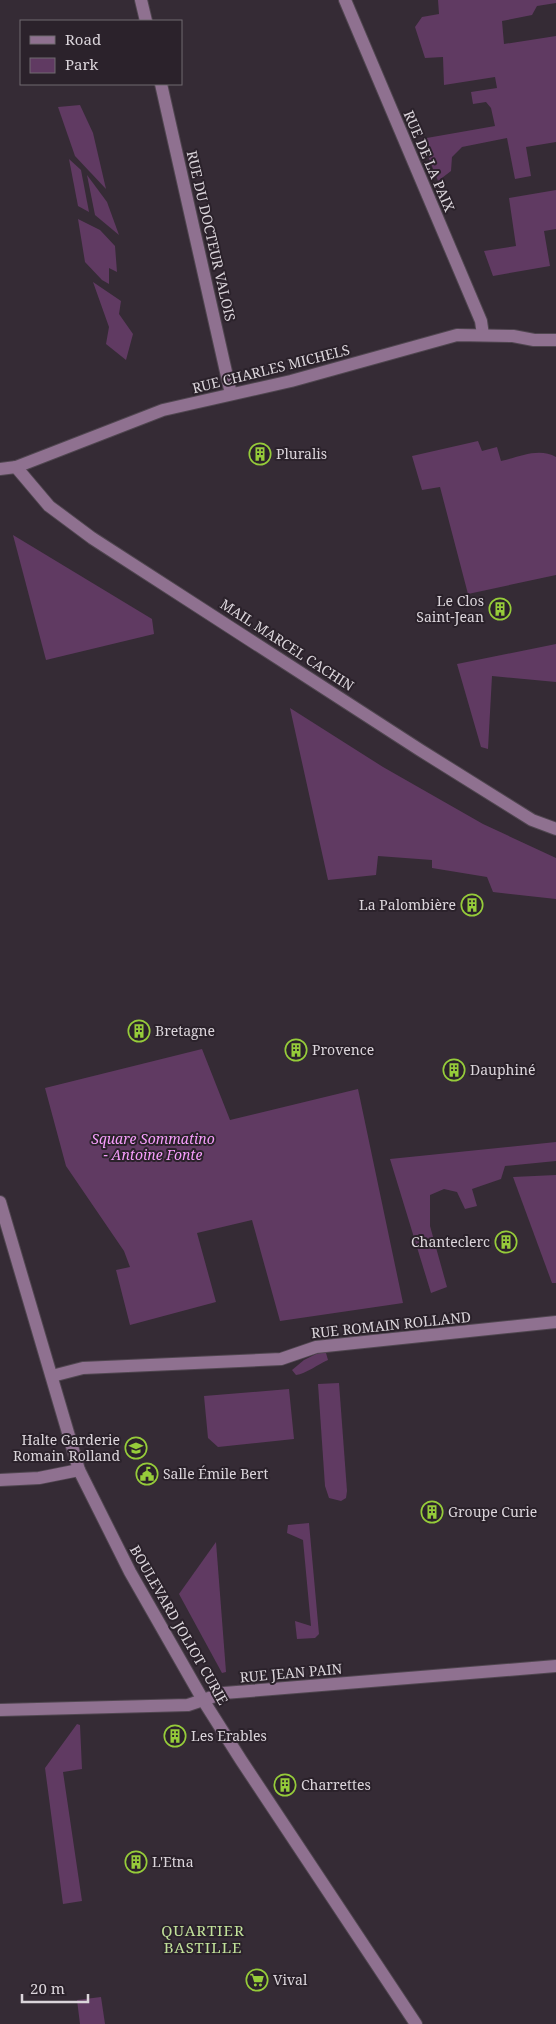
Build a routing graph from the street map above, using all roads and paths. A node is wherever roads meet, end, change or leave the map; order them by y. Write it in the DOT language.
graph roads {
  1 [pos="141,0"];
  2 [pos="345,0"];
  3 [pos="146,20"];
  4 [pos="161,85"];
  5 [pos="484,335"];
  6 [pos="556,340"];
  7 [pos="231,394"];
  8 [pos="16,467"];
  9 [pos="0,469"];
  10 [pos="556,829"];
  11 [pos="0,1202"];
  12 [pos="556,1322"];
  13 [pos="52,1376"];
  14 [pos="79,1470"];
  15 [pos="0,1480"];
  16 [pos="556,1666"];
  17 [pos="203,1700"];
  18 [pos="0,1710"];
  19 [pos="416,2024"];
  1 -- 3 [label="street"];
  2 -- 5 [label="street, RUE DE LA PAIX"];
  4 -- 7 [label="street, RUE DU DOCTEUR VALOIS"];
  5 -- 6 [label="street, RUE CHARLES MICHELS"];
  5 -- 7 [label="street, RUE CHARLES MICHELS"];
  7 -- 8 [label="street, RUE CHARLES MICHELS"];
  8 -- 9 [label="street, RUE CHARLES MICHELS"];
  8 -- 10 [label="street, MAIL MARCEL CACHIN"];
  11 -- 13 [label="street, BOULEVARD JOLIOT CURIE"];
  12 -- 13 [label="street, RUE ROMAIN ROLLAND"];
  13 -- 14 [label="street, BOULEVARD JOLIOT CURIE"];
  14 -- 15 [label="street"];
  14 -- 17 [label="street, BOULEVARD JOLIOT CURIE"];
  16 -- 17 [label="street, RUE JEAN PAIN"];
  17 -- 18 [label="street, RUE JEAN PAIN"];
  17 -- 19 [label="street, BOULEVARD JOLIOT CURIE"];
}
